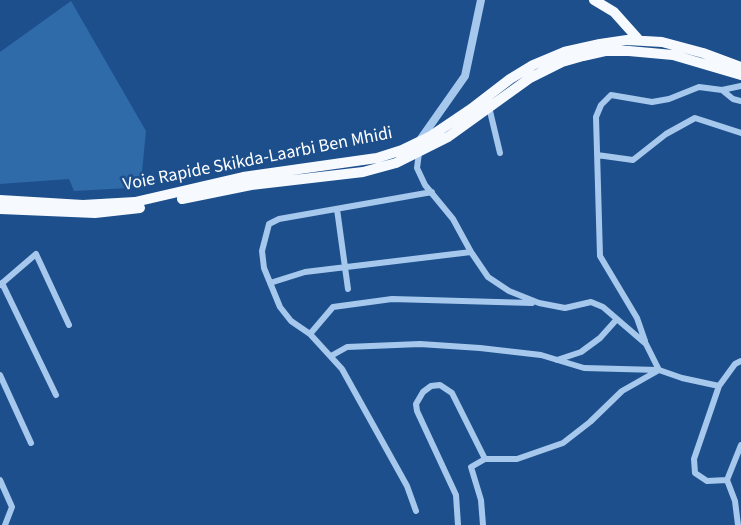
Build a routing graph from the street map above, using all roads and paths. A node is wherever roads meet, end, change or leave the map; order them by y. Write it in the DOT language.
graph roads {
  1 [pos="481,0"];
  2 [pos="594,0"];
  3 [pos="639,40"];
  4 [pos="741,67"];
  5 [pos="741,75"];
  6 [pos="741,87"];
  7 [pos="722,90"];
  8 [pos="741,101"];
  9 [pos="489,107"];
  10 [pos="741,133"];
  11 [pos="419,148"];
  12 [pos="500,153"];
  13 [pos="597,155"];
  14 [pos="432,192"];
  15 [pos="0,200"];
  16 [pos="0,209"];
  17 [pos="337,209"];
  18 [pos="471,252"];
  19 [pos="345,267"];
  20 [pos="270,283"];
  21 [pos="1,284"];
  22 [pos="348,289"];
  23 [pos="539,303"];
  24 [pos="617,319"];
  25 [pos="69,325"];
  26 [pos="310,334"];
  27 [pos="646,344"];
  28 [pos="331,356"];
  29 [pos="557,360"];
  30 [pos="741,361"];
  31 [pos="659,370"];
  32 [pos="0,375"];
  33 [pos="719,386"];
  34 [pos="56,395"];
  35 [pos="31,443"];
  36 [pos="741,445"];
  37 [pos="485,459"];
  38 [pos="0,480"];
  39 [pos="727,480"];
  40 [pos="416,511"];
  41 [pos="5,525"];
  42 [pos="458,525"];
  43 [pos="483,525"];
  44 [pos="738,525"];
  1 -- 11 [label="street"];
  2 -- 3 [label="highway"];
  3 -- 4 [label="highway, Voie Rapide Skikda-Laarbi Ben Mhidi"];
  3 -- 11 [label="highway, Voie Rapide Skikda-Laarbi Ben Mhidi"];
  5 -- 9 [label="highway, Voie Rapide Skikda-Laarbi Ben Mhidi"];
  6 -- 7 [label="street"];
  7 -- 8 [label="street"];
  7 -- 13 [label="street"];
  9 -- 11 [label="highway, Voie Rapide Skikda-Laarbi Ben Mhidi"];
  9 -- 12 [label="street"];
  10 -- 13 [label="street"];
  11 -- 14 [label="street"];
  11 -- 15 [label="highway, Voie Rapide Skikda-Laarbi Ben Mhidi"];
  11 -- 16 [label="highway, Voie Rapide Skikda-Laarbi Ben Mhidi"];
  13 -- 27 [label="street"];
  14 -- 17 [label="street"];
  14 -- 18 [label="street"];
  17 -- 19 [label="street"];
  17 -- 20 [label="street"];
  18 -- 19 [label="street"];
  18 -- 23 [label="street"];
  19 -- 20 [label="street"];
  19 -- 22 [label="street"];
  20 -- 26 [label="street"];
  21 -- 25 [label="street"];
  21 -- 34 [label="street"];
  23 -- 24 [label="street"];
  23 -- 26 [label="street"];
  24 -- 27 [label="street"];
  24 -- 29 [label="street"];
  26 -- 28 [label="street"];
  27 -- 31 [label="street"];
  28 -- 29 [label="street"];
  28 -- 40 [label="street"];
  29 -- 31 [label="street"];
  30 -- 33 [label="street"];
  31 -- 33 [label="street"];
  31 -- 37 [label="street"];
  32 -- 35 [label="street"];
  33 -- 39 [label="street"];
  36 -- 39 [label="street"];
  37 -- 42 [label="street"];
  37 -- 43 [label="street"];
  38 -- 41 [label="street"];
  39 -- 44 [label="street"];
}
